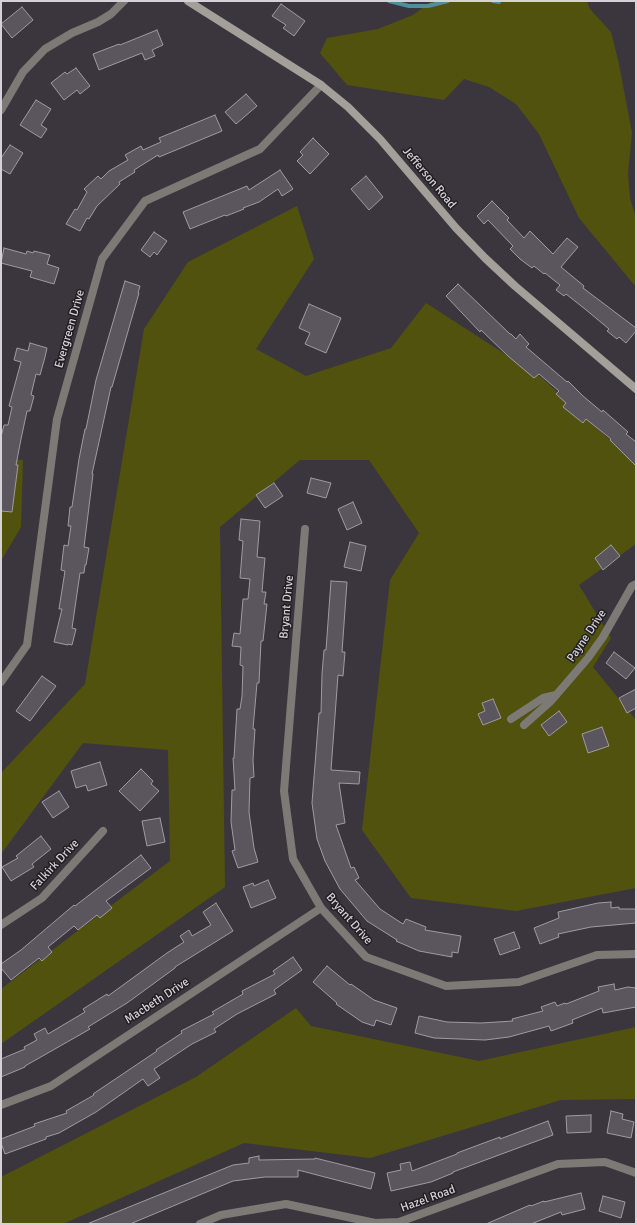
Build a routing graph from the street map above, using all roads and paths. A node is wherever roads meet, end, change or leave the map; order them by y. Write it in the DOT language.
graph roads {
  1 [pos="124,1"];
  2 [pos="188,1"];
  3 [pos="321,86"];
  4 [pos="1,110"];
  5 [pos="636,390"];
  6 [pos="305,529"];
  7 [pos="634,585"];
  8 [pos="636,595"];
  9 [pos="1,682"];
  10 [pos="556,695"];
  11 [pos="511,719"];
  12 [pos="524,725"];
  13 [pos="102,832"];
  14 [pos="321,908"];
  15 [pos="1,925"];
  16 [pos="636,954"];
  17 [pos="1,1105"];
  18 [pos="636,1173"];
  19 [pos="200,1224"];
  1 -- 4 [label="street"];
  2 -- 3 [label="street, Jefferson Road"];
  3 -- 5 [label="street, Jefferson Road"];
  3 -- 9 [label="street, Evergreen Drive"];
  6 -- 14 [label="street, Bryant Drive"];
  7 -- 8 [label="street"];
  7 -- 10 [label="street, Payne Drive"];
  10 -- 11 [label="street, Payne Drive"];
  10 -- 12 [label="street, Payne Drive"];
  13 -- 15 [label="street, Falkirk Drive"];
  14 -- 16 [label="street, Bryant Drive"];
  14 -- 17 [label="street, Macbeth Drive"];
  18 -- 19 [label="street, Hazel Road"];
}
